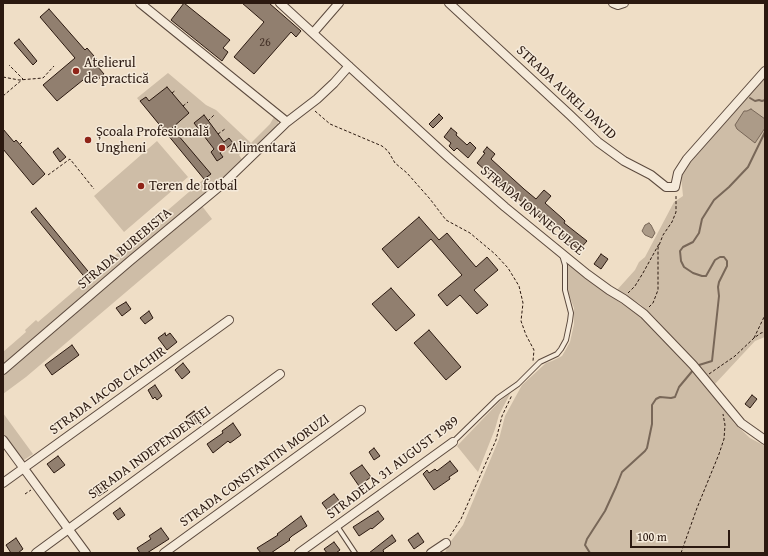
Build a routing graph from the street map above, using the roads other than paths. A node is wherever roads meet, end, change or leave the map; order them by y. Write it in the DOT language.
graph roads {
  1 [pos="140,3"];
  2 [pos="280,3"];
  3 [pos="339,3"];
  4 [pos="449,3"];
  5 [pos="613,3"];
  6 [pos="624,3"];
  7 [pos="313,33"];
  8 [pos="349,66"];
  9 [pos="765,71"];
  10 [pos="287,122"];
  11 [pos="561,253"];
  12 [pos="229,320"];
  13 [pos="3,370"];
  14 [pos="280,374"];
  15 [pos="361,410"];
  16 [pos="3,440"];
  17 [pos="765,440"];
  18 [pos="454,442"];
  19 [pos="24,469"];
  20 [pos="3,483"];
  21 [pos="337,526"];
  22 [pos="68,530"];
  23 [pos="446,542"];
  24 [pos="36,553"];
  25 [pos="86,553"];
  26 [pos="164,553"];
  27 [pos="298,553"];
  28 [pos="355,553"];
  29 [pos="431,553"];
  1 -- 10 [label="street"];
  2 -- 7 [label="street, STRADA ION NECULCE"];
  3 -- 7 [label="street"];
  4 -- 9 [label="street, STRADA AUREL DAVID"];
  5 -- 6 [label="street"];
  7 -- 8 [label="street, STRADA ION NECULCE"];
  8 -- 10 [label="street, STRADA BUREBISTA"];
  8 -- 11 [label="street, STRADA ION NECULCE"];
  10 -- 13 [label="street, STRADA BUREBISTA"];
  11 -- 17 [label="street, STRADA ION NECULCE"];
  11 -- 18 [label="lane, STRADELA 31 AUGUST 1989"];
  12 -- 19 [label="street, STRADA IACOB CIACHIR"];
  14 -- 22 [label="street, STRADA INDEPENDENȚEI"];
  15 -- 26 [label="street, STRADA CONSTANTIN MORUZI"];
  16 -- 19 [label="street"];
  18 -- 21 [label="street, STRADELA 31 AUGUST 1989"];
  19 -- 20 [label="street, STRADA IACOB CIACHIR"];
  19 -- 22 [label="street"];
  21 -- 27 [label="street, STRADELA 31 AUGUST 1989"];
  21 -- 28 [label="lane"];
  22 -- 24 [label="street, STRADA INDEPENDENȚEI"];
  22 -- 25 [label="street"];
  23 -- 29 [label="street"];
}
